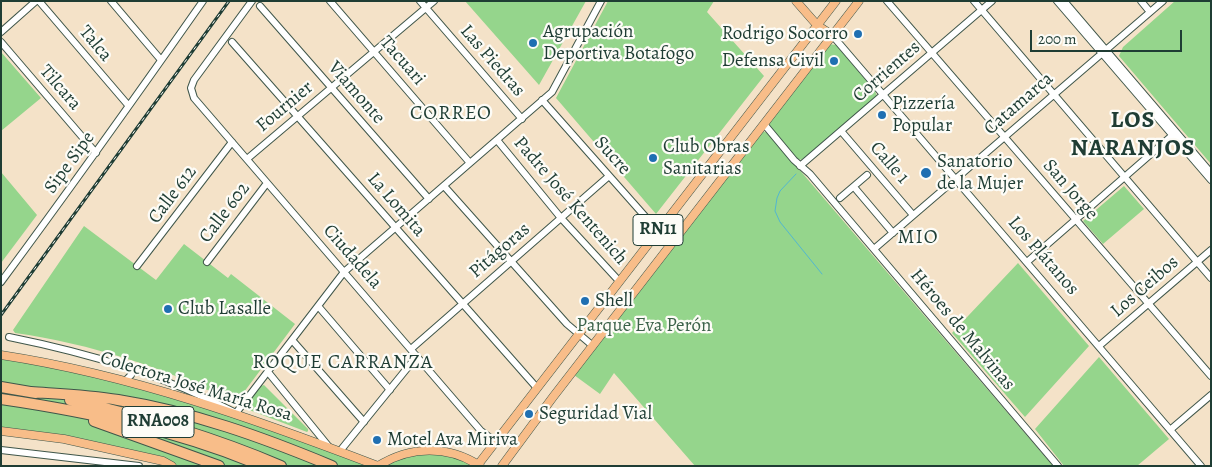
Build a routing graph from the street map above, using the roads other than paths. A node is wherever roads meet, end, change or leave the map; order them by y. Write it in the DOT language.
graph roads {
  1 [pos="38,1"];
  2 [pos="110,1"];
  3 [pos="203,1"];
  4 [pos="252,1"];
  5 [pos="330,1"];
  6 [pos="420,1"];
  7 [pos="434,1"];
  8 [pos="601,1"];
  9 [pos="796,1"];
  10 [pos="836,1"];
  11 [pos="859,1"];
  12 [pos="887,1"];
  13 [pos="974,1"];
  14 [pos="992,1"];
  15 [pos="1057,1"];
  16 [pos="1064,1"];
  17 [pos="1141,1"];
  18 [pos="1162,1"];
  19 [pos="260,6"];
  20 [pos="426,8"];
  21 [pos="982,10"];
  22 [pos="1150,12"];
  23 [pos="817,25"];
  24 [pos="1,32"];
  25 [pos="832,34"];
  26 [pos="1,42"];
  27 [pos="232,42"];
  28 [pos="373,51"];
  29 [pos="1104,52"];
  30 [pos="932,53"];
  31 [pos="161,60"];
  32 [pos="331,88"];
  33 [pos="883,94"];
  34 [pos="1054,94"];
  35 [pos="542,100"];
  36 [pos="128,105"];
  37 [pos="298,117"];
  38 [pos="522,119"];
  39 [pos="764,124"];
  40 [pos="841,131"];
  41 [pos="1174,134"];
  42 [pos="1004,137"];
  43 [pos="497,140"];
  44 [pos="232,142"];
  45 [pos="96,153"];
  46 [pos="247,159"];
  47 [pos="470,163"];
  48 [pos="800,166"];
  49 [pos="1211,173"];
  50 [pos="867,175"];
  51 [pos="609,176"];
  52 [pos="1125,177"];
  53 [pos="955,178"];
  54 [pos="1211,180"];
  55 [pos="268,183"];
  56 [pos="444,186"];
  57 [pos="854,187"];
  58 [pos="840,198"];
  59 [pos="429,199"];
  60 [pos="913,215"];
  61 [pos="561,218"];
  62 [pos="1076,220"];
  63 [pos="396,228"];
  64 [pos="658,231"];
  65 [pos="893,233"];
  66 [pos="874,249"];
  67 [pos="1211,250"];
  68 [pos="511,261"];
  69 [pos="207,262"];
  70 [pos="1027,262"];
  71 [pos="1197,262"];
  72 [pos="137,266"];
  73 [pos="344,272"];
  74 [pos="1211,278"];
  75 [pos="619,281"];
  76 [pos="1,282"];
  77 [pos="463,303"];
  78 [pos="1148,304"];
  79 [pos="318,306"];
  80 [pos="580,335"];
  81 [pos="8,337"];
  82 [pos="292,340"];
  83 [pos="593,346"];
  84 [pos="1099,346"];
  85 [pos="410,349"];
  86 [pos="1,354"];
  87 [pos="417,356"];
  88 [pos="132,368"];
  89 [pos="268,372"];
  90 [pos="1211,376"];
  91 [pos="126,380"];
  92 [pos="1,386"];
  93 [pos="537,388"];
  94 [pos="390,390"];
  95 [pos="31,392"];
  96 [pos="1211,395"];
  97 [pos="1,399"];
  98 [pos="43,405"];
  99 [pos="236,413"];
  100 [pos="364,422"];
  101 [pos="1170,430"];
  102 [pos="1,431"];
  103 [pos="496,442"];
  104 [pos="329,447"];
  105 [pos="1,450"];
  106 [pos="340,451"];
  107 [pos="120,464"];
  108 [pos="479,465"];
  109 [pos="504,465"];
  110 [pos="139,466"];
  111 [pos="172,466"];
  112 [pos="219,466"];
  113 [pos="262,466"];
  114 [pos="281,466"];
  115 [pos="332,466"];
  116 [pos="378,466"];
  117 [pos="1058,466"];
  118 [pos="1201,466"];
  1 -- 24 [label="street"];
  1 -- 36 [label="street, Talca"];
  2 -- 31 [label="street"];
  3 -- 31 [label="street, Sipe Sipe"];
  4 -- 44 [label="street, Ciudadela"];
  5 -- 28 [label="street, Tacuari"];
  6 -- 20 [label="street, Las Piedras"];
  7 -- 20 [label="street, Fournier"];
  8 -- 35 [label="street"];
  9 -- 23 [label="main road, Los Plátanos"];
  10 -- 23 [label="main road, RN11"];
  11 -- 25 [label="main road, RN11"];
  12 -- 30 [label="street, San Jorge"];
  13 -- 21 [label="street"];
  14 -- 21 [label="street, Corrientes"];
  15 -- 29 [label="street"];
  16 -- 29 [label="street"];
  17 -- 22 [label="street"];
  18 -- 22 [label="street, Catamarca"];
  19 -- 32 [label="street, Viamonte"];
  20 -- 28 [label="street, Fournier"];
  20 -- 38 [label="street, Las Piedras"];
  21 -- 30 [label="street, Corrientes"];
  21 -- 34 [label="street"];
  22 -- 29 [label="street, Catamarca"];
  23 -- 25 [label="main road, Los Plátanos"];
  23 -- 64 [label="main road, RN11"];
  25 -- 33 [label="street, Los Plátanos"];
  25 -- 39 [label="main road, RN11"];
  26 -- 45 [label="street, Tilcara"];
  27 -- 37 [label="street, La Lomita"];
  28 -- 32 [label="street, Fournier"];
  28 -- 47 [label="street, Tacuari"];
  29 -- 34 [label="street, Catamarca"];
  29 -- 41 [label="street"];
  30 -- 33 [label="street, Corrientes"];
  30 -- 42 [label="street, San Jorge"];
  31 -- 36 [label="street, Sipe Sipe"];
  32 -- 37 [label="street, Fournier"];
  32 -- 59 [label="street, Viamonte"];
  33 -- 40 [label="street, Corrientes"];
  33 -- 53 [label="street, Los Plátanos"];
  34 -- 42 [label="street, Catamarca"];
  34 -- 52 [label="street"];
  35 -- 38 [label="street"];
  35 -- 51 [label="street, Sucre"];
  36 -- 45 [label="street, Sipe Sipe"];
  37 -- 46 [label="street, Fournier"];
  37 -- 63 [label="street, La Lomita"];
  38 -- 43 [label="street"];
  39 -- 48 [label="street, Héroes de Malvinas"];
  39 -- 83 [label="main road, RN11"];
  40 -- 48 [label="street, Corrientes"];
  40 -- 60 [label="street, Calle 1"];
  41 -- 49 [label="street"];
  41 -- 52 [label="street"];
  41 -- 54 [label="street"];
  42 -- 53 [label="street, Catamarca"];
  42 -- 62 [label="street, San Jorge"];
  43 -- 47 [label="street"];
  43 -- 61 [label="street, Padre José Kentenich"];
  44 -- 46 [label="street, Ciudadela"];
  44 -- 72 [label="street, Calle 612"];
  45 -- 76 [label="street, Sipe Sipe"];
  46 -- 55 [label="street, Ciudadela"];
  47 -- 56 [label="street"];
  48 -- 66 [label="street, Héroes de Malvinas"];
  50 -- 57 [label="street"];
  51 -- 61 [label="street, Pitágoras"];
  51 -- 64 [label="street, Sucre"];
  52 -- 62 [label="street"];
  52 -- 71 [label="street"];
  53 -- 60 [label="street, Catamarca"];
  53 -- 70 [label="street, Los Plátanos"];
  55 -- 69 [label="street, Calle 602"];
  55 -- 73 [label="street, Ciudadela"];
  56 -- 59 [label="street"];
  56 -- 68 [label="street"];
  57 -- 58 [label="street"];
  57 -- 65 [label="street"];
  59 -- 63 [label="street"];
  60 -- 65 [label="street, Catamarca"];
  61 -- 68 [label="street, Pitágoras"];
  61 -- 75 [label="street, Padre José Kentenich"];
  62 -- 70 [label="street"];
  62 -- 78 [label="street, San Jorge"];
  63 -- 73 [label="street"];
  63 -- 77 [label="street, La Lomita"];
  64 -- 75 [label="main road, RN11"];
  65 -- 66 [label="street, Catamarca"];
  66 -- 117 [label="street, Héroes de Malvinas"];
  67 -- 71 [label="street, Los Ceibos"];
  68 -- 77 [label="street, Pitágoras"];
  68 -- 80 [label="street"];
  70 -- 84 [label="street, Los Plátanos"];
  71 -- 74 [label="street"];
  71 -- 78 [label="street, Los Ceibos"];
  73 -- 79 [label="street"];
  73 -- 85 [label="street, Ciudadela"];
  75 -- 80 [label="main road, RN11"];
  77 -- 85 [label="street, Pitágoras"];
  77 -- 93 [label="street, La Lomita"];
  78 -- 84 [label="street, Los Ceibos"];
  78 -- 90 [label="street, San Jorge"];
  79 -- 82 [label="street"];
  79 -- 94 [label="street"];
  80 -- 83 [label="street"];
  80 -- 93 [label="main road, RN11"];
  81 -- 88 [label="street"];
  82 -- 89 [label="street"];
  82 -- 100 [label="street"];
  83 -- 109 [label="main road, RN11"];
  84 -- 101 [label="street, Los Plátanos"];
  85 -- 87 [label="street, Ciudadela"];
  86 -- 91 [label="main road, Colectora José María Rosa"];
  87 -- 94 [label="street"];
  87 -- 103 [label="street, Ciudadela"];
  88 -- 91 [label="street"];
  88 -- 99 [label="street"];
  89 -- 99 [label="street"];
  89 -- 104 [label="street"];
  91 -- 99 [label="main road, Colectora José María Rosa"];
  92 -- 95 [label="highway, RNA008"];
  93 -- 103 [label="main road, RN11"];
  94 -- 100 [label="street"];
  95 -- 114 [label="highway, RNA008"];
  95 -- 115 [label="highway"];
  96 -- 101 [label="street"];
  97 -- 98 [label="highway, RNA008"];
  98 -- 112 [label="highway"];
  98 -- 113 [label="highway, RNA008"];
  99 -- 104 [label="main road, Colectora José María Rosa"];
  100 -- 106 [label="street"];
  101 -- 118 [label="street, Los Plátanos"];
  102 -- 111 [label="main road"];
  103 -- 108 [label="main road, RN11"];
  104 -- 106 [label="main road, Colectora José María Rosa"];
  105 -- 107 [label="street"];
  106 -- 116 [label="main road, Colectora José María Rosa"];
  107 -- 110 [label="street"];
  108 -- 116 [label="main road"];
}
